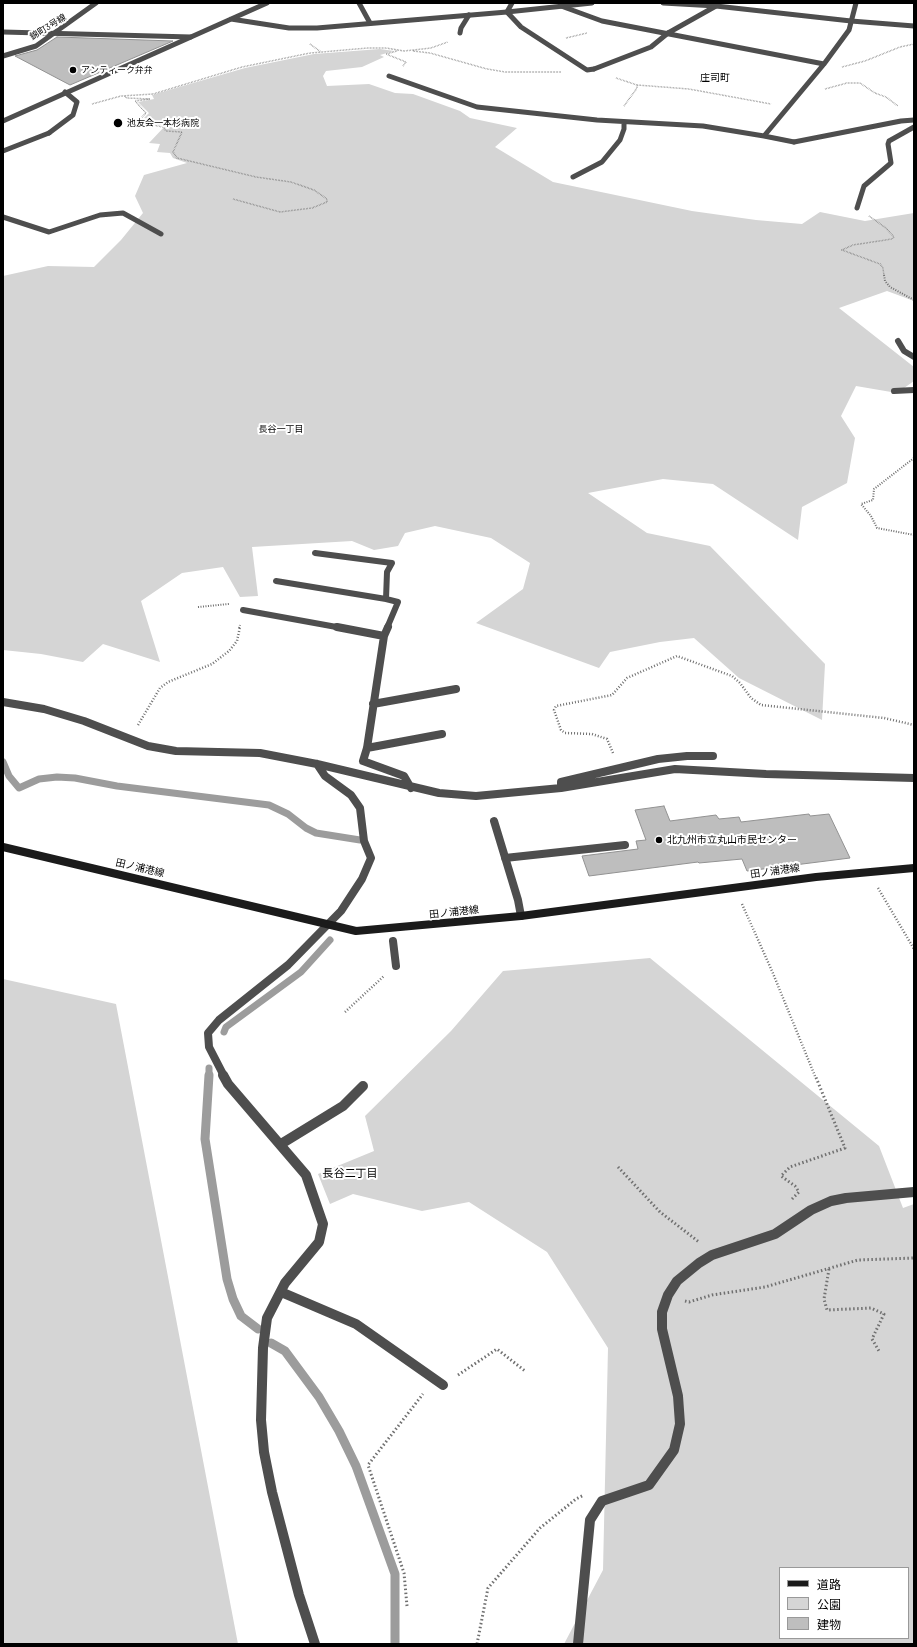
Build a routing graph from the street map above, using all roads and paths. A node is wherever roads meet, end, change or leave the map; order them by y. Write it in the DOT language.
graph roads {
  1 [pos="96,3"];
  2 [pos="267,3"];
  3 [pos="359,3"];
  4 [pos="512,3"];
  5 [pos="592,3"];
  6 [pos="663,3"];
  7 [pos="856,3"];
  8 [pos="716,4"];
  9 [pos="561,6"];
  10 [pos="506,12"];
  11 [pos="469,15"];
  12 [pos="231,19"];
  13 [pos="851,21"];
  14 [pos="613,22"];
  15 [pos="370,23"];
  16 [pos="914,26"];
  17 [pos="3,32"];
  18 [pos="668,32"];
  19 [pos="56,33"];
  20 [pos="460,33"];
  21 [pos="191,37"];
  22 [pos="549,43"];
  23 [pos="914,44"];
  24 [pos="411,50"];
  25 [pos="3,56"];
  26 [pos="824,64"];
  27 [pos="594,69"];
  28 [pos="587,70"];
  29 [pos="389,76"];
  30 [pos="637,85"];
  31 [pos="804,87"];
  32 [pos="65,92"];
  33 [pos="125,96"];
  34 [pos="789,105"];
  35 [pos="87,106"];
  36 [pos="903,109"];
  37 [pos="914,120"];
  38 [pos="3,121"];
  39 [pos="622,121"];
  40 [pos="914,127"];
  41 [pos="764,136"];
  42 [pos="3,151"];
  43 [pos="573,177"];
  44 [pos="233,199"];
  45 [pos="856,208"];
  46 [pos="3,217"];
  47 [pos="161,234"];
  48 [pos="914,300"];
  49 [pos="898,341"];
  50 [pos="914,357"];
  51 [pos="914,390"];
  52 [pos="894,391"];
  53 [pos="914,458"];
  54 [pos="914,535"];
  55 [pos="315,553"];
  56 [pos="276,581"];
  57 [pos="386,600"];
  58 [pos="198,607"];
  59 [pos="243,610"];
  60 [pos="384,636"];
  61 [pos="456,689"];
  62 [pos="3,702"];
  63 [pos="373,704"];
  64 [pos="914,725"];
  65 [pos="442,734"];
  66 [pos="127,738"];
  67 [pos="367,748"];
  68 [pos="612,755"];
  69 [pos="713,756"];
  70 [pos="317,764"];
  71 [pos="914,778"];
  72 [pos="411,788"];
  73 [pos="561,788"];
  74 [pos="494,821"];
  75 [pos="625,845"];
  76 [pos="3,847"];
  77 [pos="506,858"];
  78 [pos="914,868"];
  79 [pos="875,882"];
  80 [pos="740,900"];
  81 [pos="521,916"];
  82 [pos="330,924"];
  83 [pos="394,941"];
  84 [pos="914,949"];
  85 [pos="396,966"];
  86 [pos="345,1012"];
  87 [pos="362,1086"];
  88 [pos="281,1144"];
  89 [pos="618,1167"];
  90 [pos="914,1192"];
  91 [pos="789,1203"];
  92 [pos="712,1254"];
  93 [pos="914,1258"];
  94 [pos="829,1269"];
  95 [pos="280,1292"];
  96 [pos="666,1298"];
  97 [pos="879,1351"];
  98 [pos="525,1371"];
  99 [pos="439,1383"];
  100 [pos="602,1501"];
  101 [pos="407,1606"];
  102 [pos="315,1644"];
  103 [pos="477,1644"];
  104 [pos="578,1644"];
  1 -- 19 [label="street, 錦町3号線"];
  2 -- 12 [label="street"];
  3 -- 15 [label="street"];
  4 -- 10 [label="street"];
  5 -- 9 [label="street"];
  6 -- 8 [label="street"];
  7 -- 13 [label="street"];
  8 -- 13 [label="street"];
  8 -- 18 [label="street"];
  9 -- 10 [label="street"];
  9 -- 14 [label="street"];
  10 -- 11 [label="street"];
  10 -- 22 [label="street"];
  11 -- 15 [label="street"];
  11 -- 20 [label="street"];
  12 -- 15 [label="street"];
  12 -- 21 [label="street"];
  13 -- 16 [label="street"];
  13 -- 26 [label="street"];
  14 -- 18 [label="street"];
  14 -- 22 [label="path"];
  17 -- 19 [label="street"];
  18 -- 26 [label="street"];
  18 -- 27 [label="street"];
  19 -- 21 [label="street"];
  19 -- 25 [label="street, 錦町3号線"];
  20 -- 24 [label="path"];
  21 -- 32 [label="street"];
  22 -- 28 [label="street"];
  23 -- 26 [label="path"];
  24 -- 28 [label="path"];
  24 -- 33 [label="path"];
  26 -- 31 [label="street"];
  27 -- 28 [label="street"];
  27 -- 30 [label="path"];
  29 -- 39 [label="street"];
  30 -- 34 [label="path"];
  30 -- 39 [label="path"];
  31 -- 34 [label="street"];
  31 -- 36 [label="path"];
  32 -- 38 [label="street"];
  32 -- 42 [label="street"];
  33 -- 35 [label="path"];
  33 -- 44 [label="path"];
  34 -- 41 [label="street"];
  37 -- 41 [label="street"];
  39 -- 41 [label="street"];
  39 -- 43 [label="street"];
  40 -- 45 [label="street"];
  45 -- 48 [label="path"];
  46 -- 47 [label="street"];
  49 -- 50 [label="street"];
  51 -- 52 [label="street"];
  53 -- 54 [label="path"];
  55 -- 57 [label="street"];
  56 -- 57 [label="street"];
  57 -- 60 [label="street"];
  58 -- 59 [label="path"];
  59 -- 60 [label="street"];
  59 -- 66 [label="path"];
  60 -- 63 [label="street"];
  61 -- 63 [label="street"];
  62 -- 66 [label="street"];
  63 -- 67 [label="street"];
  64 -- 68 [label="path"];
  65 -- 67 [label="street"];
  66 -- 70 [label="street"];
  67 -- 72 [label="street"];
  69 -- 73 [label="street"];
  70 -- 72 [label="street"];
  70 -- 82 [label="street"];
  71 -- 73 [label="street"];
  72 -- 73 [label="street"];
  74 -- 77 [label="street"];
  75 -- 77 [label="street"];
  76 -- 82 [label="main road, 田ノ浦港線"];
  77 -- 81 [label="street"];
  78 -- 81 [label="main road, 田ノ浦港線"];
  79 -- 84 [label="path"];
  80 -- 91 [label="path"];
  81 -- 82 [label="main road, 田ノ浦港線"];
  82 -- 88 [label="street"];
  83 -- 85 [label="street"];
  85 -- 86 [label="path"];
  87 -- 88 [label="street"];
  88 -- 95 [label="street"];
  89 -- 92 [label="path"];
  90 -- 92 [label="street"];
  92 -- 96 [label="street"];
  93 -- 94 [label="path"];
  94 -- 96 [label="path"];
  94 -- 97 [label="path"];
  95 -- 99 [label="street"];
  95 -- 102 [label="street"];
  96 -- 100 [label="street"];
  98 -- 99 [label="path"];
  99 -- 101 [label="path"];
  100 -- 103 [label="path"];
  100 -- 104 [label="street"];
}
